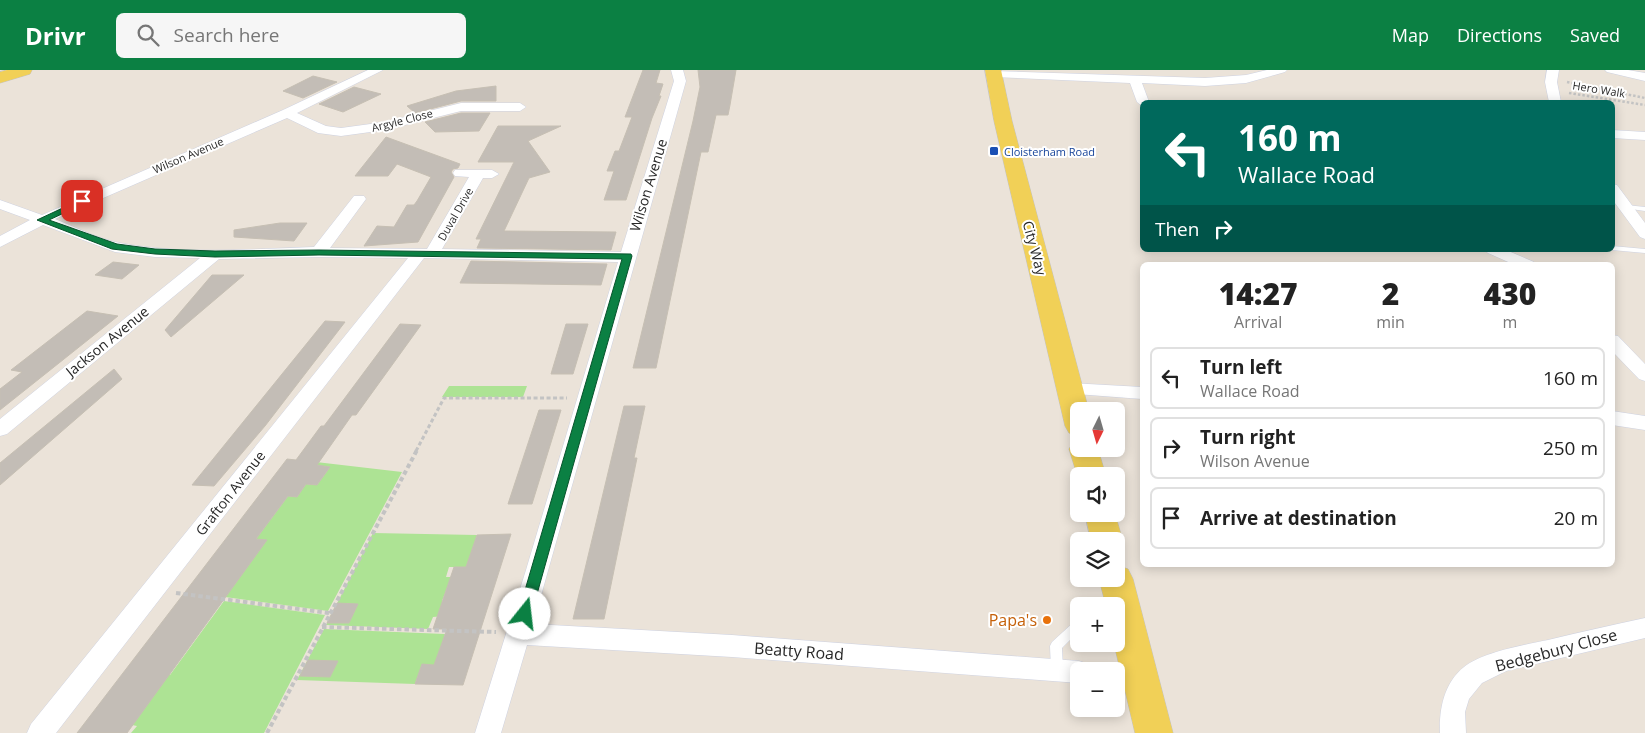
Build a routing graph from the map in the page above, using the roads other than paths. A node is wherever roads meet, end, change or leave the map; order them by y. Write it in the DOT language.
graph roads {
  1 [pos="24,70"];
  2 [pos="377,70"];
  3 [pos="677,70"];
  4 [pos="1281,70"];
  5 [pos="1612,70"];
  6 [pos="993,72"];
  7 [pos="1645,77"];
  8 [pos="0,78"];
  9 [pos="1135,80"];
  10 [pos="1552,80"];
  11 [pos="1142,100"];
  12 [pos="1555,100"];
  13 [pos="520,107"];
  14 [pos="287,113"];
  15 [pos="1615,134"];
  16 [pos="1645,136"];
  17 [pos="460,174"];
  18 [pos="1615,192"];
  19 [pos="358,199"];
  20 [pos="0,204"];
  21 [pos="1626,207"];
  22 [pos="1645,209"];
  23 [pos="41,220"];
  24 [pos="1645,234"];
  25 [pos="0,242"];
  26 [pos="1615,248"];
  27 [pos="1645,251"];
  28 [pos="319,252"];
  29 [pos="1498,252"];
  30 [pos="215,254"];
  31 [pos="425,254"];
  32 [pos="627,256"];
  33 [pos="1521,262"];
  34 [pos="1615,343"];
  35 [pos="1645,375"];
  36 [pos="1070,389"];
  37 [pos="1140,393"];
  38 [pos="1073,402"];
  39 [pos="1615,419"];
  40 [pos="1643,425"];
  41 [pos="0,429"];
  42 [pos="1645,628"];
  43 [pos="520,633"];
  44 [pos="1070,633"];
  45 [pos="1125,652"];
  46 [pos="1068,671"];
  47 [pos="1128,676"];
  48 [pos="40,733"];
  49 [pos="488,733"];
  50 [pos="1154,733"];
  51 [pos="1453,733"];
  1 -- 8 [label="main road"];
  2 -- 14 [label="street, Wilson Avenue"];
  3 -- 32 [label="street, Wilson Avenue"];
  4 -- 9 [label="street"];
  5 -- 7 [label="street"];
  6 -- 9 [label="street"];
  6 -- 36 [label="main road, City Way"];
  9 -- 11 [label="street"];
  10 -- 12 [label="street"];
  13 -- 14 [label="street, Argyle Close"];
  14 -- 23 [label="street, Wilson Avenue"];
  15 -- 16 [label="street"];
  17 -- 31 [label="street, Duval Drive"];
  18 -- 21 [label="street"];
  19 -- 28 [label="street"];
  20 -- 23 [label="street"];
  21 -- 22 [label="lane"];
  21 -- 24 [label="street"];
  23 -- 25 [label="street, Wilson Avenue"];
  23 -- 30 [label="street"];
  26 -- 27 [label="lane"];
  28 -- 30 [label="street"];
  28 -- 31 [label="street"];
  29 -- 33 [label="street"];
  30 -- 41 [label="street, Jackson Avenue"];
  31 -- 32 [label="street"];
  31 -- 48 [label="street, Grafton Avenue"];
  32 -- 43 [label="street, Wilson Avenue"];
  34 -- 35 [label="street"];
  36 -- 37 [label="street"];
  36 -- 38 [label="main road, City Way"];
  39 -- 40 [label="street"];
  42 -- 51 [label="street, Bedgebury Close"];
  43 -- 46 [label="street, Beatty Road"];
  43 -- 49 [label="street, Wilson Avenue"];
  44 -- 46 [label="lane"];
  45 -- 47 [label="main road"];
  47 -- 50 [label="main road"];
}
